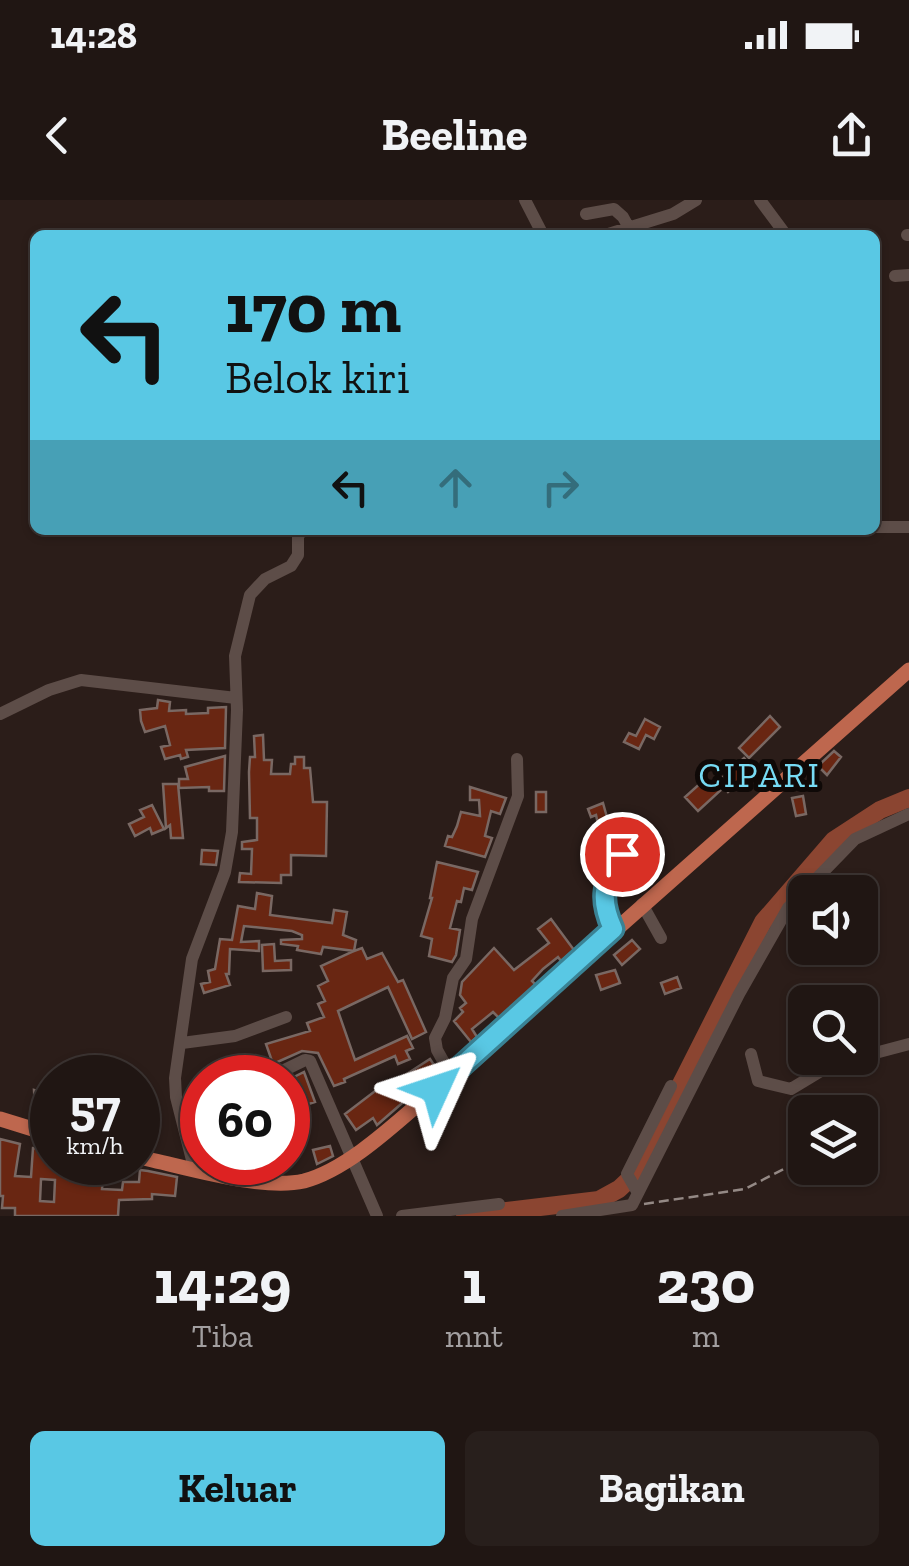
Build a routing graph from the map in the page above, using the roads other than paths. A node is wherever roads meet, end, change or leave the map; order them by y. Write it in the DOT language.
graph roads {
  1 [pos="525,200"];
  2 [pos="696,200"];
  3 [pos="760,200"];
  4 [pos="586,214"];
  5 [pos="629,228"];
  6 [pos="540,230"];
  7 [pos="622,230"];
  8 [pos="782,230"];
  9 [pos="880,527"];
  10 [pos="909,527"];
  11 [pos="299,535"];
  12 [pos="909,670"];
  13 [pos="236,698"];
  14 [pos="0,714"];
  15 [pos="517,759"];
  16 [pos="909,814"];
  17 [pos="622,854"];
  18 [pos="642,904"];
  19 [pos="613,929"];
  20 [pos="661,938"];
  21 [pos="286,1018"];
  22 [pos="182,1043"];
  23 [pos="909,1044"];
  24 [pos="878,1052"];
  25 [pos="751,1054"];
  26 [pos="180,1055"];
  27 [pos="180,1056"];
  28 [pos="310,1065"];
  29 [pos="452,1075"];
  30 [pos="814,1075"];
  31 [pos="671,1086"];
  32 [pos="180,1110"];
  33 [pos="0,1119"];
  34 [pos="30,1128"];
  35 [pos="349,1158"];
  36 [pos="310,1177"];
  37 [pos="632,1189"];
  38 [pos="499,1204"];
  39 [pos="377,1216"];
  40 [pos="402,1216"];
  41 [pos="562,1216"];
  1 -- 6 [label="street"];
  2 -- 5 [label="street"];
  3 -- 8 [label="street"];
  4 -- 5 [label="street"];
  5 -- 7 [label="street"];
  9 -- 10 [label="street"];
  11 -- 13 [label="street"];
  12 -- 18 [label="main road"];
  13 -- 14 [label="street"];
  13 -- 22 [label="street"];
  15 -- 29 [label="street"];
  16 -- 37 [label="street"];
  17 -- 19 [label="street"];
  18 -- 19 [label="main road"];
  18 -- 20 [label="street"];
  19 -- 29 [label="main road"];
  21 -- 22 [label="street"];
  22 -- 26 [label="street"];
  23 -- 24 [label="street"];
  25 -- 30 [label="street"];
  27 -- 32 [label="street"];
  28 -- 35 [label="street"];
  29 -- 35 [label="main road"];
  31 -- 37 [label="street"];
  33 -- 34 [label="main road"];
  35 -- 36 [label="main road"];
  35 -- 39 [label="street"];
  37 -- 41 [label="street"];
  38 -- 40 [label="street"];
}
